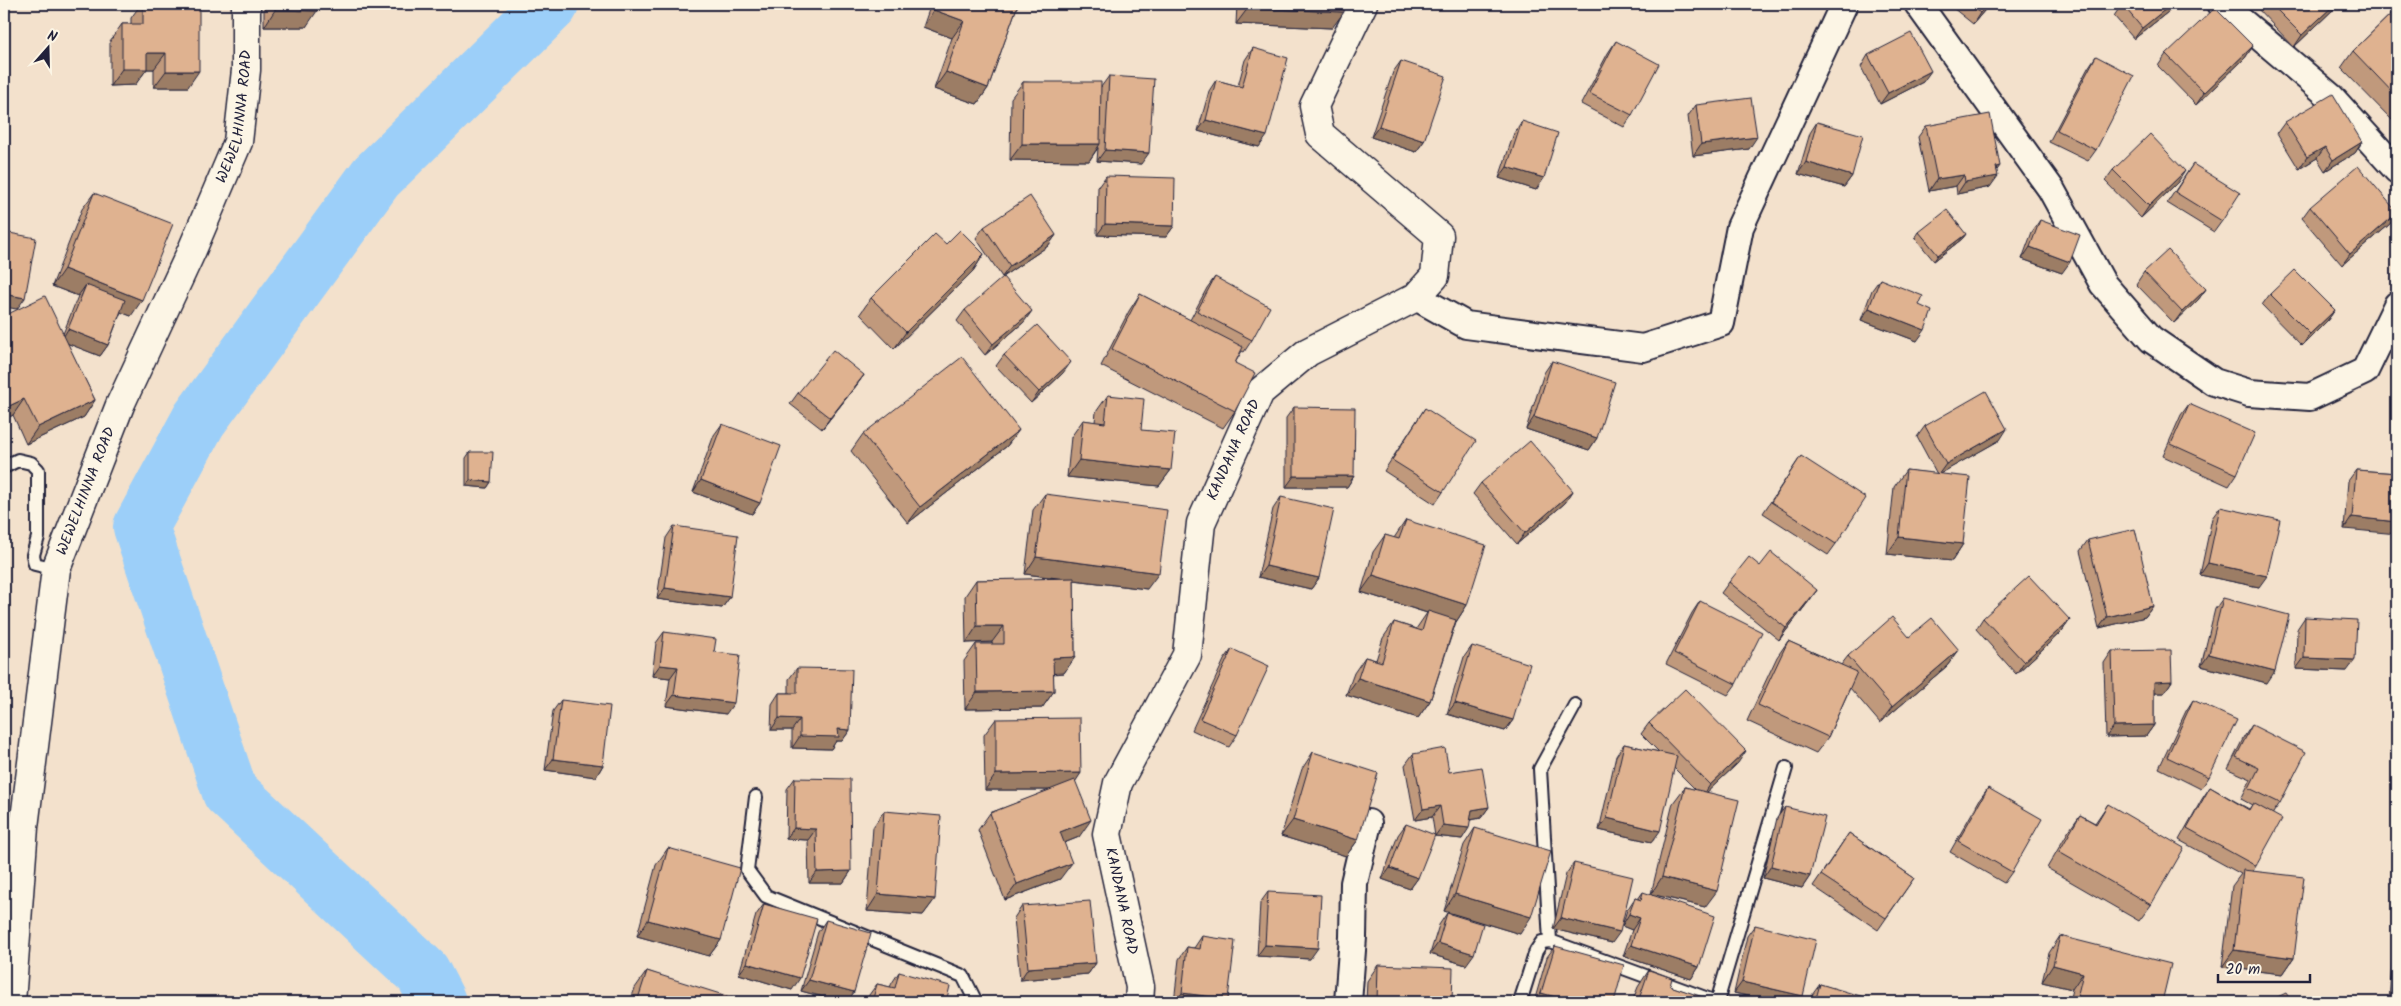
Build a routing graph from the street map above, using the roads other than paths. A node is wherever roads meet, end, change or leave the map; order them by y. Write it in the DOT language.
graph roads {
  1 [pos="246,4"];
  2 [pos="1363,4"];
  3 [pos="1844,4"];
  4 [pos="1918,4"];
  5 [pos="2221,4"];
  6 [pos="2397,170"];
  7 [pos="1416,297"];
  8 [pos="2397,306"];
  9 [pos="4,467"];
  10 [pos="56,569"];
  11 [pos="1575,705"];
  12 [pos="1786,768"];
  13 [pos="756,798"];
  14 [pos="1368,823"];
  15 [pos="1550,941"];
  16 [pos="11,1002"];
  17 [pos="976,1002"];
  18 [pos="1139,1002"];
  19 [pos="1348,1002"];
  20 [pos="1520,1002"];
  21 [pos="1717,1002"];
  1 -- 10 [label="street, WEWELHINNA ROAD"];
  2 -- 7 [label="street, KANDANA ROAD"];
  3 -- 7 [label="street"];
  4 -- 8 [label="street"];
  5 -- 6 [label="street"];
  7 -- 18 [label="street, KANDANA ROAD"];
  9 -- 10 [label="lane"];
  10 -- 16 [label="street, WEWELHINNA ROAD"];
  11 -- 15 [label="lane"];
  12 -- 21 [label="lane"];
  13 -- 17 [label="lane"];
  14 -- 19 [label="street"];
  15 -- 20 [label="lane"];
  15 -- 21 [label="lane"];
}
